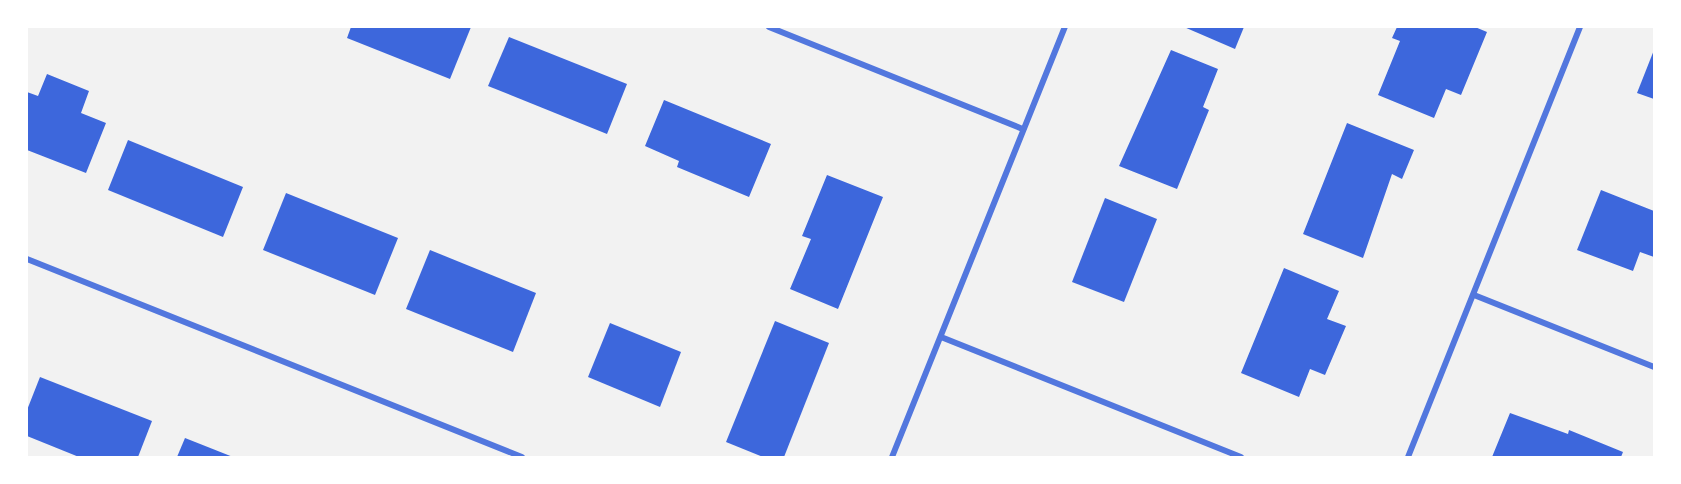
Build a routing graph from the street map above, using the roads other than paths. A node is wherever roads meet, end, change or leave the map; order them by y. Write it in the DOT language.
graph roads {
  1 [pos="769,27"];
  2 [pos="1065,27"];
  3 [pos="1581,27"];
  4 [pos="1023,129"];
  5 [pos="27,259"];
  6 [pos="1474,295"];
  7 [pos="941,337"];
  8 [pos="1654,367"];
  9 [pos="522,457"];
  10 [pos="892,457"];
  11 [pos="1241,457"];
  12 [pos="1408,457"];
  1 -- 4 [label="street"];
  2 -- 4 [label="street"];
  3 -- 6 [label="street"];
  4 -- 7 [label="street"];
  5 -- 9 [label="street"];
  6 -- 8 [label="street"];
  6 -- 12 [label="street"];
  7 -- 10 [label="street"];
  7 -- 11 [label="street"];
}
